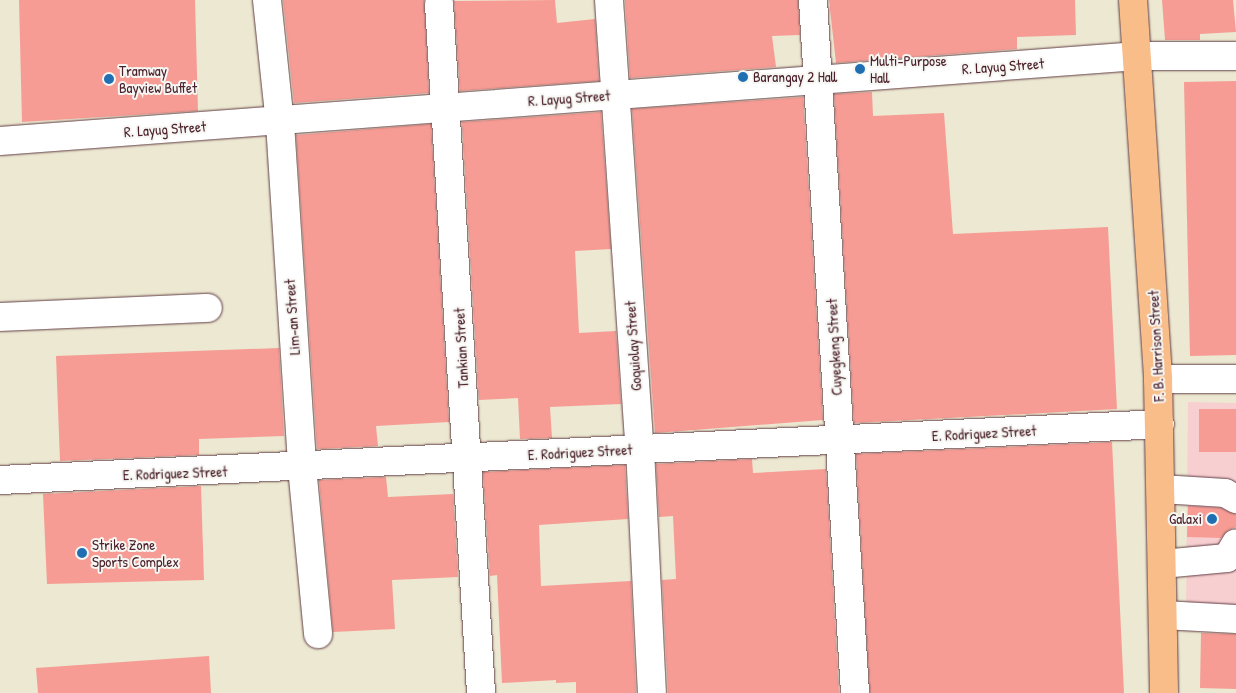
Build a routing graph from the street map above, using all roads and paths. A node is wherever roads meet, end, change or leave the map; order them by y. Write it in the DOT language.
graph roads {
  1 [pos="267,0"];
  2 [pos="609,0"];
  3 [pos="813,0"];
  4 [pos="1133,0"];
  5 [pos="439,4"];
  6 [pos="1138,56"];
  7 [pos="1236,56"];
  8 [pos="818,80"];
  9 [pos="616,95"];
  10 [pos="447,108"];
  11 [pos="280,122"];
  12 [pos="0,142"];
  13 [pos="208,308"];
  14 [pos="0,316"];
  15 [pos="1158,379"];
  16 [pos="1236,379"];
  17 [pos="1160,424"];
  18 [pos="839,440"];
  19 [pos="640,449"];
  20 [pos="467,457"];
  21 [pos="302,468"];
  22 [pos="0,480"];
  23 [pos="1161,489"];
  24 [pos="1236,499"];
  25 [pos="1236,543"];
  26 [pos="1162,564"];
  27 [pos="1163,615"];
  28 [pos="1236,618"];
  29 [pos="318,634"];
  30 [pos="481,693"];
  31 [pos="652,693"];
  32 [pos="855,693"];
  33 [pos="1164,693"];
  1 -- 11 [label="street, Lim-an Street"];
  2 -- 9 [label="street, Goquiolay Street"];
  3 -- 8 [label="street, Cuyegkeng Street"];
  4 -- 6 [label="main road, F. B. Harrison Street"];
  5 -- 10 [label="street, Tankian Street"];
  6 -- 7 [label="street, R. Layug Street"];
  6 -- 8 [label="street, R. Layug Street"];
  6 -- 15 [label="main road, F. B. Harrison Street"];
  8 -- 9 [label="street, R. Layug Street"];
  8 -- 18 [label="street, Cuyegkeng Street"];
  9 -- 10 [label="street, R. Layug Street"];
  9 -- 19 [label="street, Goquiolay Street"];
  10 -- 11 [label="street, R. Layug Street"];
  10 -- 20 [label="street, Tankian Street"];
  11 -- 12 [label="street, R. Layug Street"];
  11 -- 21 [label="street, Lim-an Street"];
  13 -- 14 [label="street"];
  15 -- 16 [label="street"];
  15 -- 17 [label="main road, F. B. Harrison Street"];
  17 -- 18 [label="street, E. Rodriguez Street"];
  17 -- 23 [label="main road, F. B. Harrison Street"];
  18 -- 19 [label="street, E. Rodriguez Street"];
  18 -- 32 [label="street, Cuyegkeng Street"];
  19 -- 20 [label="street, E. Rodriguez Street"];
  19 -- 31 [label="street, Goquiolay Street"];
  20 -- 21 [label="street, E. Rodriguez Street"];
  20 -- 30 [label="street, Tankian Street"];
  21 -- 22 [label="street, E. Rodriguez Street"];
  21 -- 29 [label="street, Lim-an Street"];
  23 -- 24 [label="street"];
  23 -- 26 [label="main road, F. B. Harrison Street"];
  25 -- 26 [label="street"];
  26 -- 27 [label="main road, F. B. Harrison Street"];
  27 -- 28 [label="street"];
  27 -- 33 [label="main road, F. B. Harrison Street"];
}
